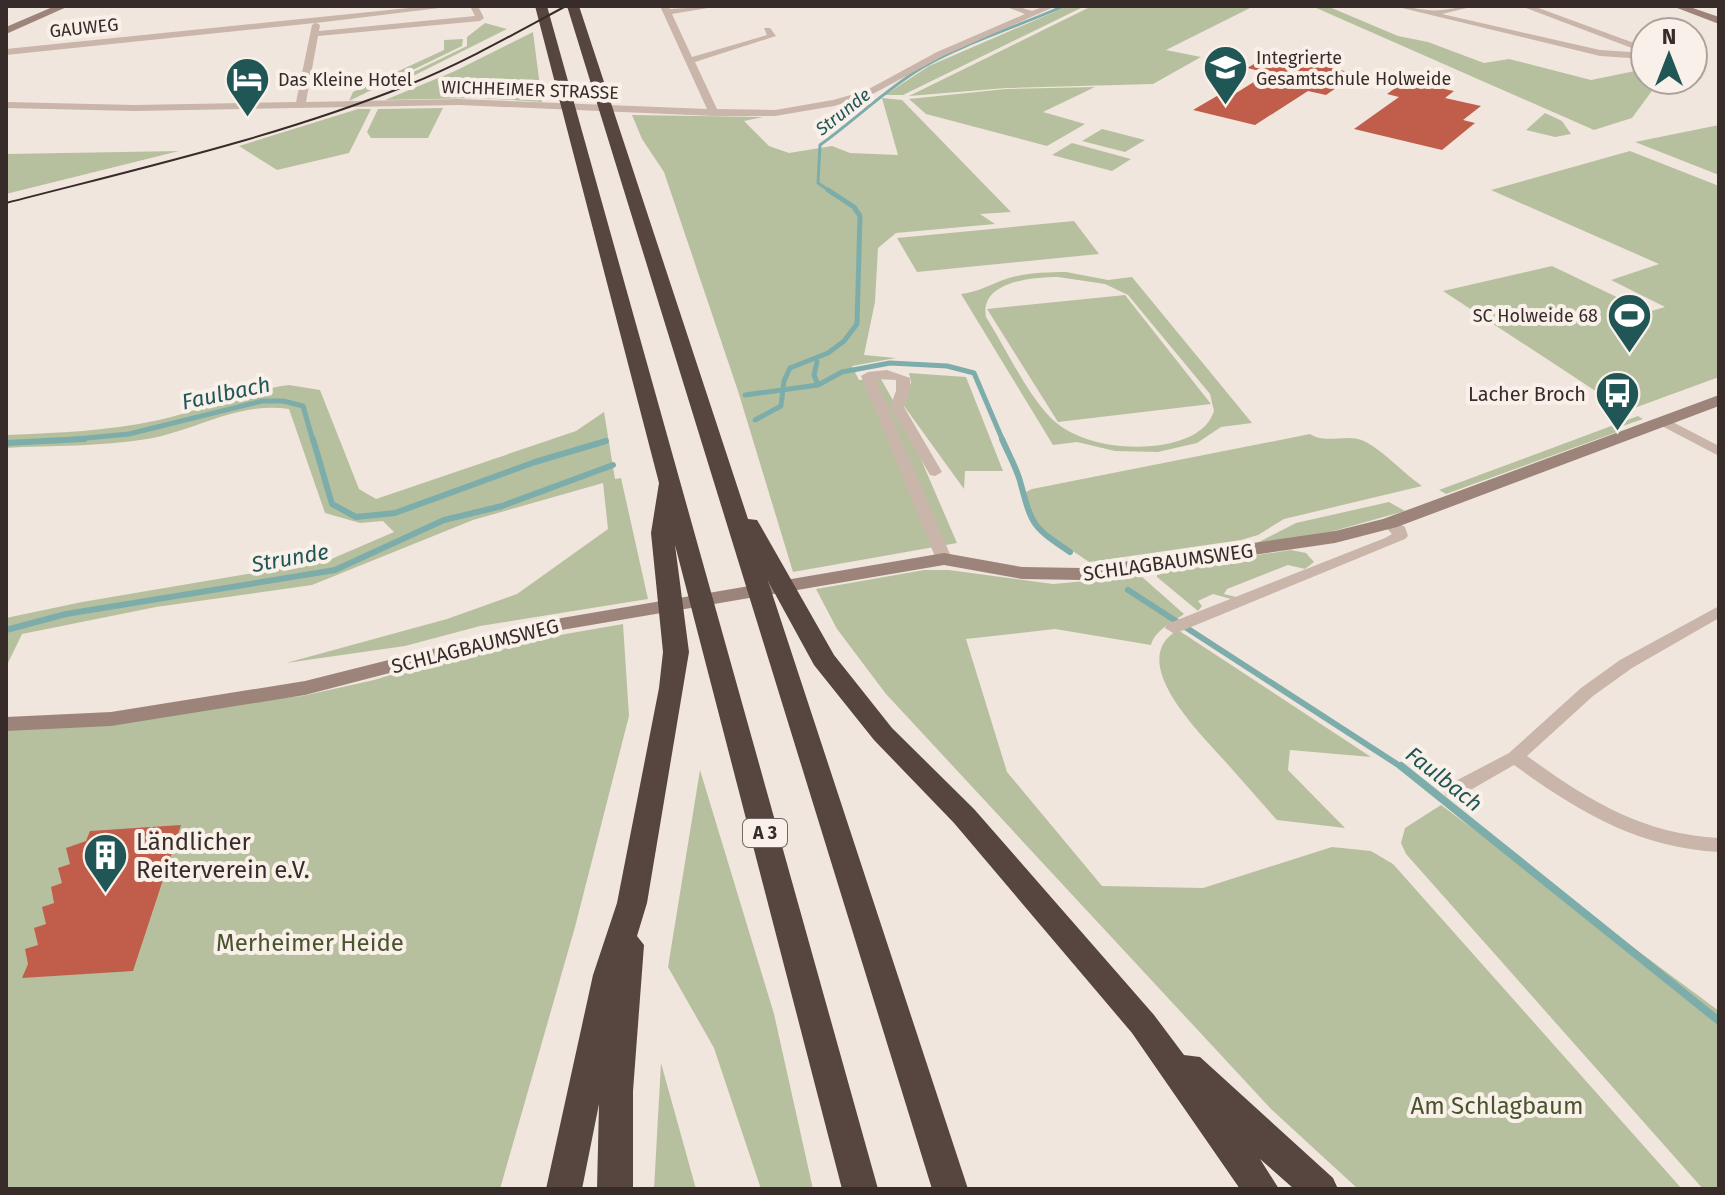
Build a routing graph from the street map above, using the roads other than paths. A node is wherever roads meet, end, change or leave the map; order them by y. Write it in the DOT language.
graph roads {
  1 [pos="52,6"];
  2 [pos="64,6"];
  3 [pos="452,6"];
  4 [pos="474,6"];
  5 [pos="541,6"];
  6 [pos="573,6"];
  7 [pos="716,6"];
  8 [pos="1008,6"];
  9 [pos="1052,6"];
  10 [pos="1398,6"];
  11 [pos="1471,6"];
  12 [pos="1525,6"];
  13 [pos="1677,6"];
  14 [pos="665,9"];
  15 [pos="1428,13"];
  16 [pos="1032,14"];
  17 [pos="316,20"];
  18 [pos="1719,21"];
  19 [pos="6,28"];
  20 [pos="315,34"];
  21 [pos="772,36"];
  22 [pos="1629,44"];
  23 [pos="6,52"];
  24 [pos="1629,55"];
  25 [pos="689,60"];
  26 [pos="6,105"];
  27 [pos="300,106"];
  28 [pos="714,113"];
  29 [pos="1719,400"];
  30 [pos="1663,421"];
  31 [pos="1719,452"];
  32 [pos="935,472"];
  33 [pos="669,477"];
  34 [pos="725,481"];
  35 [pos="1390,523"];
  36 [pos="944,559"];
  37 [pos="1719,611"];
  38 [pos="1179,624"];
  39 [pos="6,724"];
  40 [pos="1515,757"];
  41 [pos="1453,791"];
  42 [pos="1719,845"];
  43 [pos="632,903"];
  44 [pos="1143,1024"];
  45 [pos="564,1189"];
  46 [pos="615,1189"];
  47 [pos="860,1189"];
  48 [pos="950,1189"];
  49 [pos="1261,1189"];
  50 [pos="1320,1189"];
  1 -- 19 [label="main road"];
  2 -- 19 [label="main road"];
  3 -- 17 [label="street, GAUWEG"];
  4 -- 20 [label="street"];
  5 -- 33 [label="highway, A 3"];
  6 -- 34 [label="highway"];
  7 -- 14 [label="street"];
  8 -- 16 [label="street"];
  9 -- 16 [label="street, WICHHEIMER STRASSE"];
  10 -- 15 [label="street"];
  11 -- 15 [label="street"];
  12 -- 22 [label="street"];
  13 -- 18 [label="main road"];
  14 -- 25 [label="street"];
  15 -- 24 [label="street"];
  16 -- 28 [label="street, WICHHEIMER STRASSE"];
  17 -- 20 [label="street"];
  17 -- 23 [label="street, GAUWEG"];
  20 -- 27 [label="street"];
  21 -- 25 [label="street"];
  25 -- 28 [label="street"];
  26 -- 27 [label="street, WICHHEIMER STRASSE"];
  27 -- 28 [label="street, WICHHEIMER STRASSE"];
  29 -- 30 [label="main road, SCHLAGBAUMSWEG"];
  30 -- 31 [label="street"];
  30 -- 35 [label="main road, SCHLAGBAUMSWEG"];
  32 -- 36 [label="street"];
  33 -- 43 [label="highway"];
  33 -- 47 [label="highway, A 3"];
  34 -- 44 [label="highway"];
  34 -- 48 [label="highway"];
  35 -- 36 [label="main road, SCHLAGBAUMSWEG"];
  35 -- 38 [label="street"];
  36 -- 39 [label="main road, SCHLAGBAUMSWEG"];
  37 -- 40 [label="street"];
  40 -- 41 [label="street"];
  40 -- 42 [label="street"];
  43 -- 45 [label="highway"];
  43 -- 46 [label="highway"];
  44 -- 49 [label="highway"];
  44 -- 50 [label="highway"];
}
